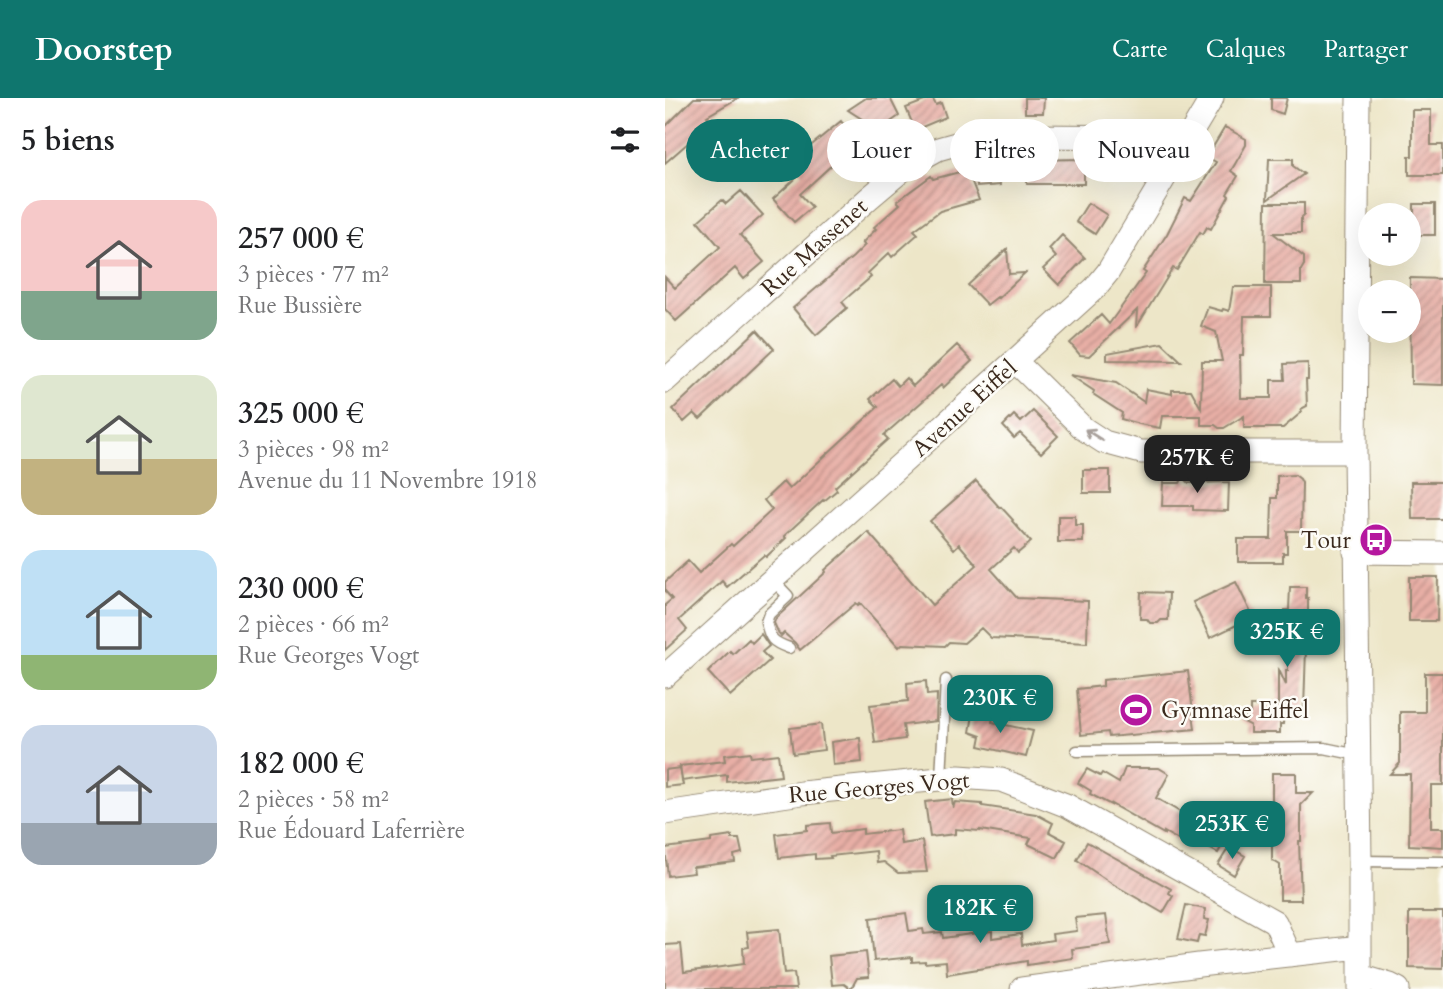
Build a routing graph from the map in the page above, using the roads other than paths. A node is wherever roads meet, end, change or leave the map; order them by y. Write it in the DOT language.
graph roads {
  1 [pos="1212,98"];
  2 [pos="1358,98"];
  3 [pos="1200,119"];
  4 [pos="1073,136"];
  5 [pos="1162,182"];
  6 [pos="1015,361"];
  7 [pos="665,381"];
  8 [pos="1355,452"];
  9 [pos="1355,552"];
  10 [pos="1443,553"];
  11 [pos="772,579"];
  12 [pos="789,648"];
  13 [pos="665,676"];
  14 [pos="946,680"];
  15 [pos="1077,751"];
  16 [pos="1358,755"];
  17 [pos="941,778"];
  18 [pos="665,813"];
  19 [pos="1360,861"];
  20 [pos="1443,862"];
  21 [pos="1360,947"];
  22 [pos="1290,955"];
  23 [pos="1360,982"];
  24 [pos="1023,989"];
  25 [pos="1398,989"];
  1 -- 3 [label="street, Avenue Eiffel"];
  2 -- 8 [label="street"];
  4 -- 7 [label="street, Rue Massenet"];
  5 -- 6 [label="street, Avenue Eiffel"];
  8 -- 6 [label="street, one-way"];
  6 -- 11 [label="street, Avenue Eiffel"];
  8 -- 9 [label="street"];
  9 -- 10 [label="street"];
  9 -- 16 [label="street"];
  11 -- 12 [label="lane"];
  11 -- 13 [label="street, Avenue Eiffel"];
  14 -- 17 [label="lane"];
  15 -- 16 [label="lane"];
  16 -- 19 [label="street"];
  17 -- 18 [label="street, Rue Georges Vogt"];
  17 -- 22 [label="street, Rue Georges Vogt"];
  19 -- 20 [label="lane"];
  19 -- 21 [label="street"];
  21 -- 22 [label="street"];
  21 -- 23 [label="street"];
  22 -- 24 [label="street"];
  23 -- 25 [label="street"];
}
